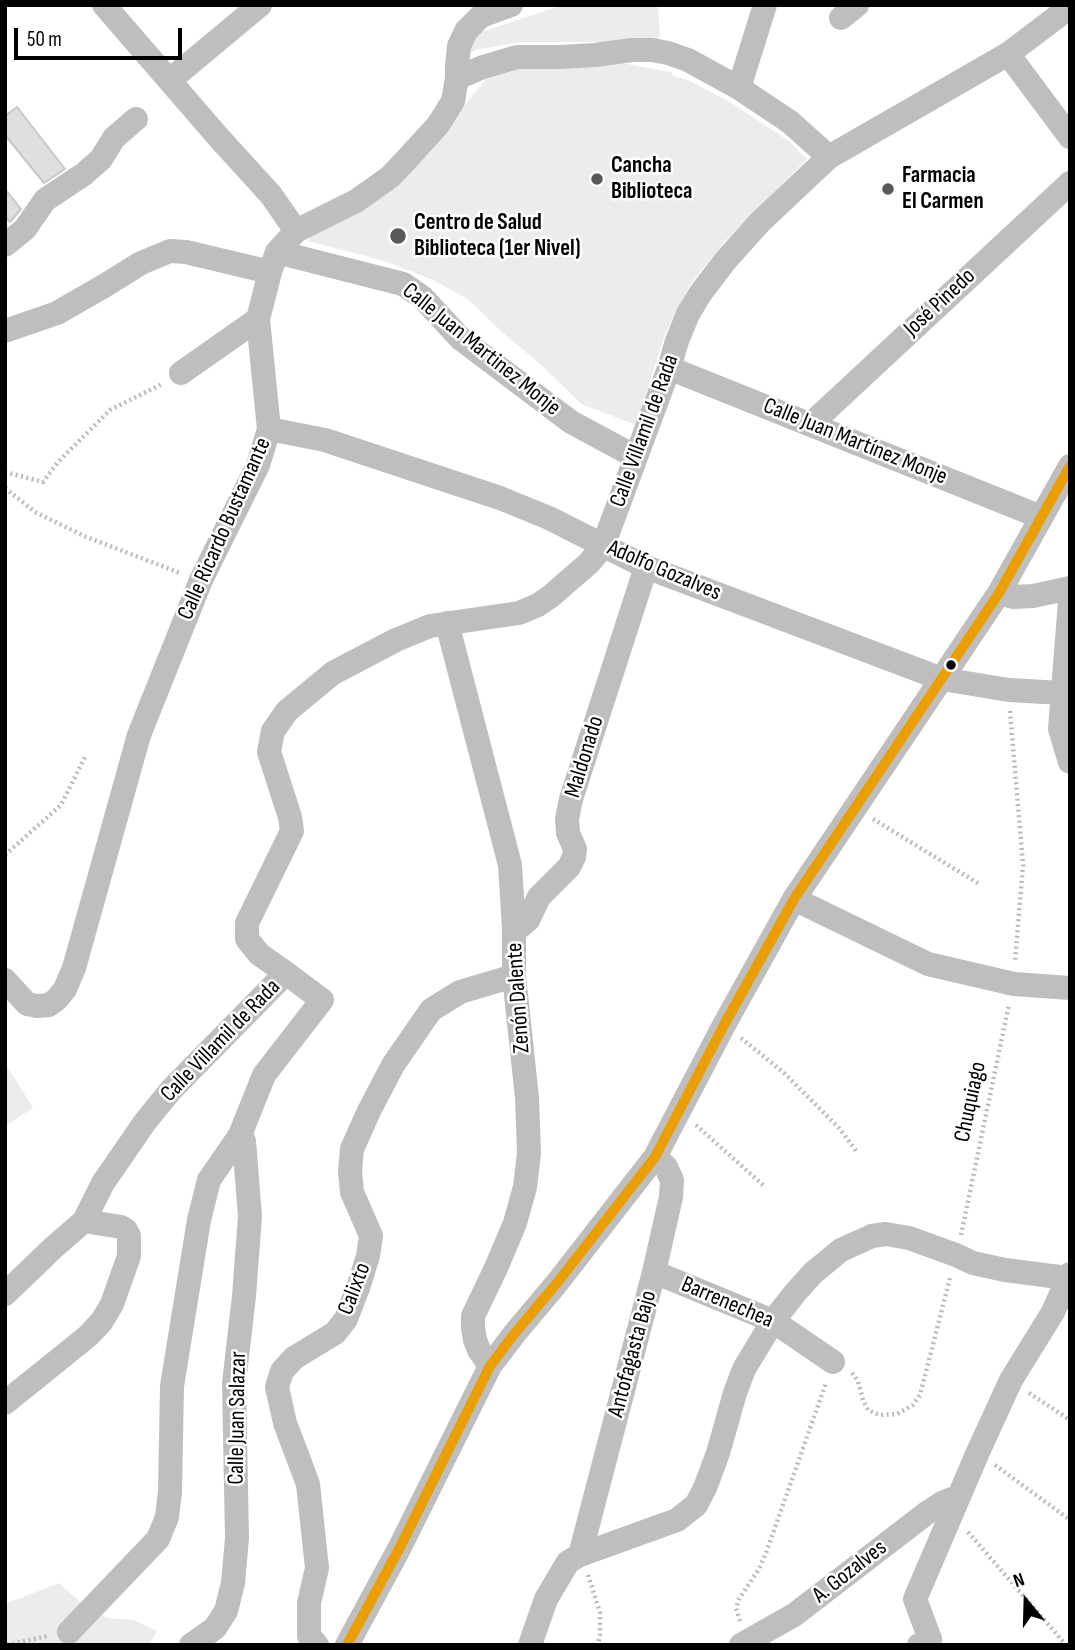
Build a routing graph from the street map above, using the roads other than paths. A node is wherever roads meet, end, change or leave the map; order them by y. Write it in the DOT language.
graph roads {
  1 [pos="104,5"];
  2 [pos="260,5"];
  3 [pos="511,5"];
  4 [pos="765,5"];
  5 [pos="1070,8"];
  6 [pos="1008,54"];
  7 [pos="457,78"];
  8 [pos="170,80"];
  9 [pos="739,88"];
  10 [pos="136,120"];
  11 [pos="1070,137"];
  12 [pos="829,158"];
  13 [pos="1070,183"];
  14 [pos="296,231"];
  15 [pos="5,245"];
  16 [pos="273,262"];
  17 [pos="258,319"];
  18 [pos="5,331"];
  19 [pos="669,368"];
  20 [pos="181,373"];
  21 [pos="811,424"];
  22 [pos="270,429"];
  23 [pos="636,457"];
  24 [pos="1070,466"];
  25 [pos="1041,517"];
  26 [pos="603,546"];
  27 [pos="646,567"];
  28 [pos="1070,588"];
  29 [pos="999,593"];
  30 [pos="1070,601"];
  31 [pos="447,623"];
  32 [pos="942,679"];
  33 [pos="1062,694"];
  34 [pos="1065,730"];
  35 [pos="1070,762"];
  36 [pos="794,899"];
  37 [pos="514,928"];
  38 [pos="286,973"];
  39 [pos="514,976"];
  40 [pos="5,980"];
  41 [pos="1070,988"];
  42 [pos="240,1135"];
  43 [pos="655,1157"];
  44 [pos="85,1221"];
  45 [pos="654,1272"];
  46 [pos="1069,1276"];
  47 [pos="5,1294"];
  48 [pos="773,1321"];
  49 [pos="833,1362"];
  50 [pos="490,1366"];
  51 [pos="5,1403"];
  52 [pos="955,1506"];
  53 [pos="580,1555"];
  54 [pos="69,1632"];
  55 [pos="747,1642"];
  56 [pos="191,1645"];
  57 [pos="317,1645"];
  58 [pos="347,1645"];
  59 [pos="530,1645"];
  60 [pos="919,1645"];
  1 -- 8 [label="street"];
  2 -- 8 [label="street"];
  3 -- 7 [label="street, Calle Ricardo Bustamante"];
  4 -- 9 [label="street"];
  5 -- 6 [label="street, Calle Villamil de Rada"];
  6 -- 11 [label="street"];
  6 -- 12 [label="street, Calle Villamil de Rada"];
  7 -- 9 [label="street"];
  7 -- 14 [label="street, Calle Ricardo Bustamante"];
  8 -- 14 [label="street"];
  9 -- 12 [label="street"];
  10 -- 15 [label="street"];
  12 -- 19 [label="street, Calle Villamil de Rada"];
  13 -- 21 [label="street, José Pinedo"];
  14 -- 16 [label="street, Calle Ricardo Bustamante"];
  16 -- 17 [label="street, Calle Ricardo Bustamante"];
  16 -- 18 [label="street, Calle Juan Martinez Monje"];
  16 -- 23 [label="street, Calle Juan Martinez Monje"];
  17 -- 20 [label="street"];
  17 -- 22 [label="street, Calle Ricardo Bustamante"];
  19 -- 21 [label="street, Calle Juan Martínez Monje"];
  19 -- 23 [label="street, Calle Villamil de Rada"];
  21 -- 25 [label="street, Calle Juan Martínez Monje"];
  22 -- 26 [label="street, Adolfo Gozalves"];
  22 -- 40 [label="street, Calle Ricardo Bustamante"];
  23 -- 26 [label="street, Calle Villamil de Rada"];
  24 -- 25 [label="street"];
  25 -- 29 [label="street"];
  26 -- 27 [label="street, Adolfo Gozalves"];
  26 -- 31 [label="street, Calle Villamil de Rada"];
  27 -- 32 [label="street, Adolfo Gozalves"];
  27 -- 37 [label="street, Maldonado"];
  28 -- 29 [label="street"];
  29 -- 32 [label="street"];
  30 -- 33 [label="street"];
  31 -- 37 [label="street, Zenón Dalente"];
  31 -- 38 [label="street, Calle Villamil de Rada"];
  32 -- 33 [label="street, Adolfo Gozalves"];
  32 -- 36 [label="street"];
  33 -- 34 [label="street"];
  34 -- 35 [label="street"];
  36 -- 41 [label="street"];
  36 -- 43 [label="street"];
  37 -- 39 [label="street, Zenón Dalente"];
  38 -- 42 [label="street"];
  38 -- 44 [label="street, Calle Villamil de Rada"];
  39 -- 50 [label="street, Zenón Dalente"];
  39 -- 57 [label="street, Calixto"];
  42 -- 54 [label="street"];
  42 -- 56 [label="street, Calle Juan Salazar"];
  43 -- 45 [label="street, Antofagasta Bajo"];
  43 -- 50 [label="street"];
  44 -- 47 [label="street"];
  44 -- 51 [label="street"];
  45 -- 48 [label="street, Barrenechea"];
  45 -- 53 [label="street, Antofagasta Bajo"];
  46 -- 48 [label="street"];
  46 -- 52 [label="street"];
  48 -- 49 [label="street, Barrenechea"];
  48 -- 53 [label="street"];
  50 -- 58 [label="street"];
  52 -- 55 [label="street, A. Gozalves"];
  52 -- 60 [label="street"];
  53 -- 59 [label="street"];
}
